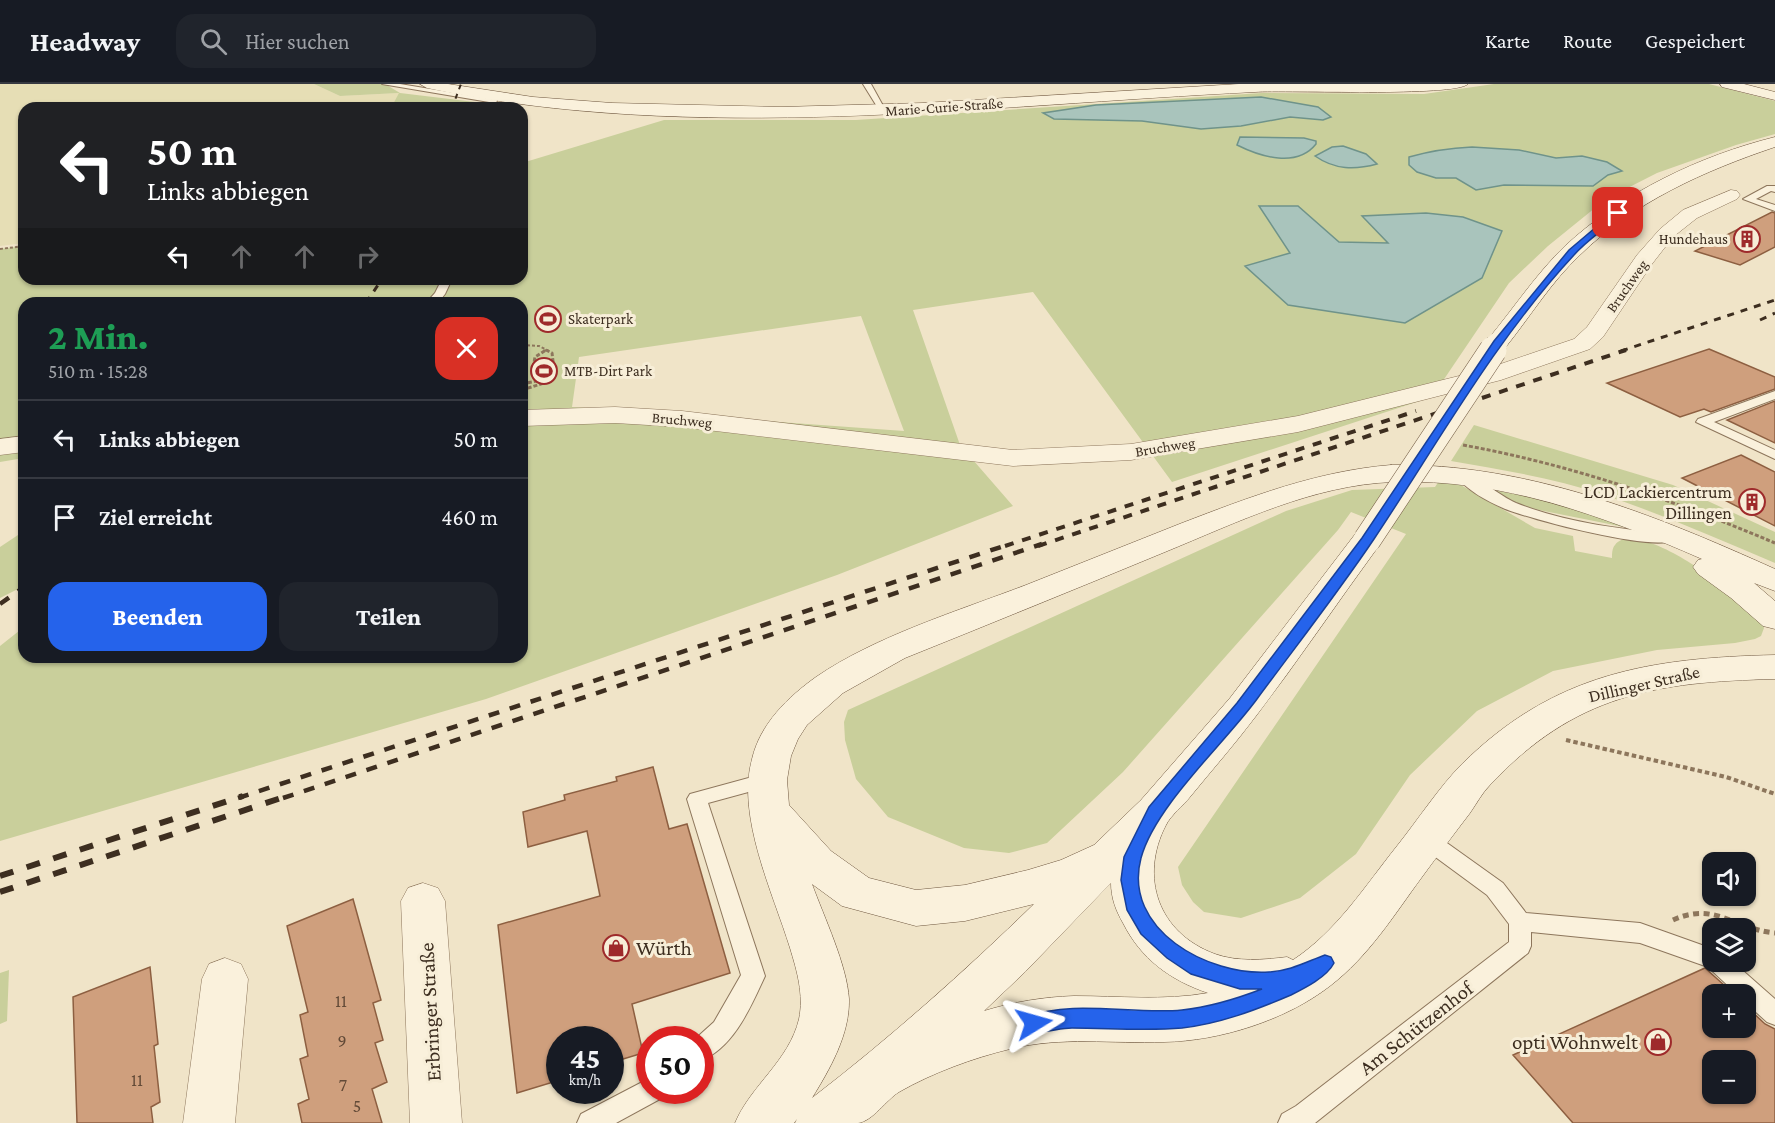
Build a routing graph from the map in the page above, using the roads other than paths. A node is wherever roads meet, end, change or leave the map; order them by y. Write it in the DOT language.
graph roads {
  1 [pos="386,84"];
  2 [pos="427,84"];
  3 [pos="867,84"];
  4 [pos="1461,84"];
  5 [pos="1727,84"];
  6 [pos="1774,96"];
  7 [pos="492,102"];
  8 [pos="884,111"];
  9 [pos="1775,142"];
  10 [pos="1775,189"];
  11 [pos="1739,197"];
  12 [pos="1775,208"];
  13 [pos="1775,395"];
  14 [pos="528,418"];
  15 [pos="18,445"];
  16 [pos="0,447"];
  17 [pos="1775,455"];
  18 [pos="1655,531"];
  19 [pos="1775,580"];
  20 [pos="1775,618"];
  21 [pos="1775,667"];
  22 [pos="769,794"];
  23 [pos="1155,811"];
  24 [pos="1426,839"];
  25 [pos="1115,851"];
  26 [pos="423,901"];
  27 [pos="1520,922"];
  28 [pos="1702,955"];
  29 [pos="1325,963"];
  30 [pos="1728,972"];
  31 [pos="225,979"];
  32 [pos="1775,1014"];
  33 [pos="714,1038"];
  34 [pos="880,1076"];
  35 [pos="636,1098"];
  36 [pos="208,1123"];
  37 [pos="436,1123"];
  38 [pos="590,1123"];
  39 [pos="761,1123"];
  40 [pos="821,1123"];
  41 [pos="1291,1123"];
  1 -- 7 [label="lane"];
  2 -- 8 [label="main road, Marie-Curie-Straße"];
  3 -- 8 [label="lane"];
  4 -- 8 [label="main road, Marie-Curie-Straße"];
  5 -- 6 [label="main road"];
  9 -- 23 [label="main road, bridge"];
  10 -- 11 [label="lane"];
  11 -- 12 [label="lane"];
  11 -- 14 [label="main road, Bruchweg"];
  13 -- 17 [label="lane"];
  15 -- 16 [label="main road"];
  18 -- 19 [label="main road"];
  18 -- 20 [label="main road"];
  18 -- 22 [label="main road"];
  21 -- 24 [label="main road, Dillinger Straße"];
  22 -- 25 [label="main road"];
  22 -- 33 [label="lane"];
  22 -- 39 [label="main road"];
  23 -- 25 [label="main road"];
  23 -- 29 [label="main road"];
  24 -- 27 [label="lane"];
  24 -- 29 [label="main road, Dillinger Straße"];
  25 -- 34 [label="main road"];
  26 -- 37 [label="main road, Erbringer Straße"];
  27 -- 28 [label="lane"];
  27 -- 41 [label="lane, Am Schützenhof"];
  29 -- 34 [label="main road"];
  30 -- 32 [label="lane"];
  31 -- 36 [label="main road"];
  34 -- 40 [label="main road"];
  35 -- 38 [label="lane"];
}
